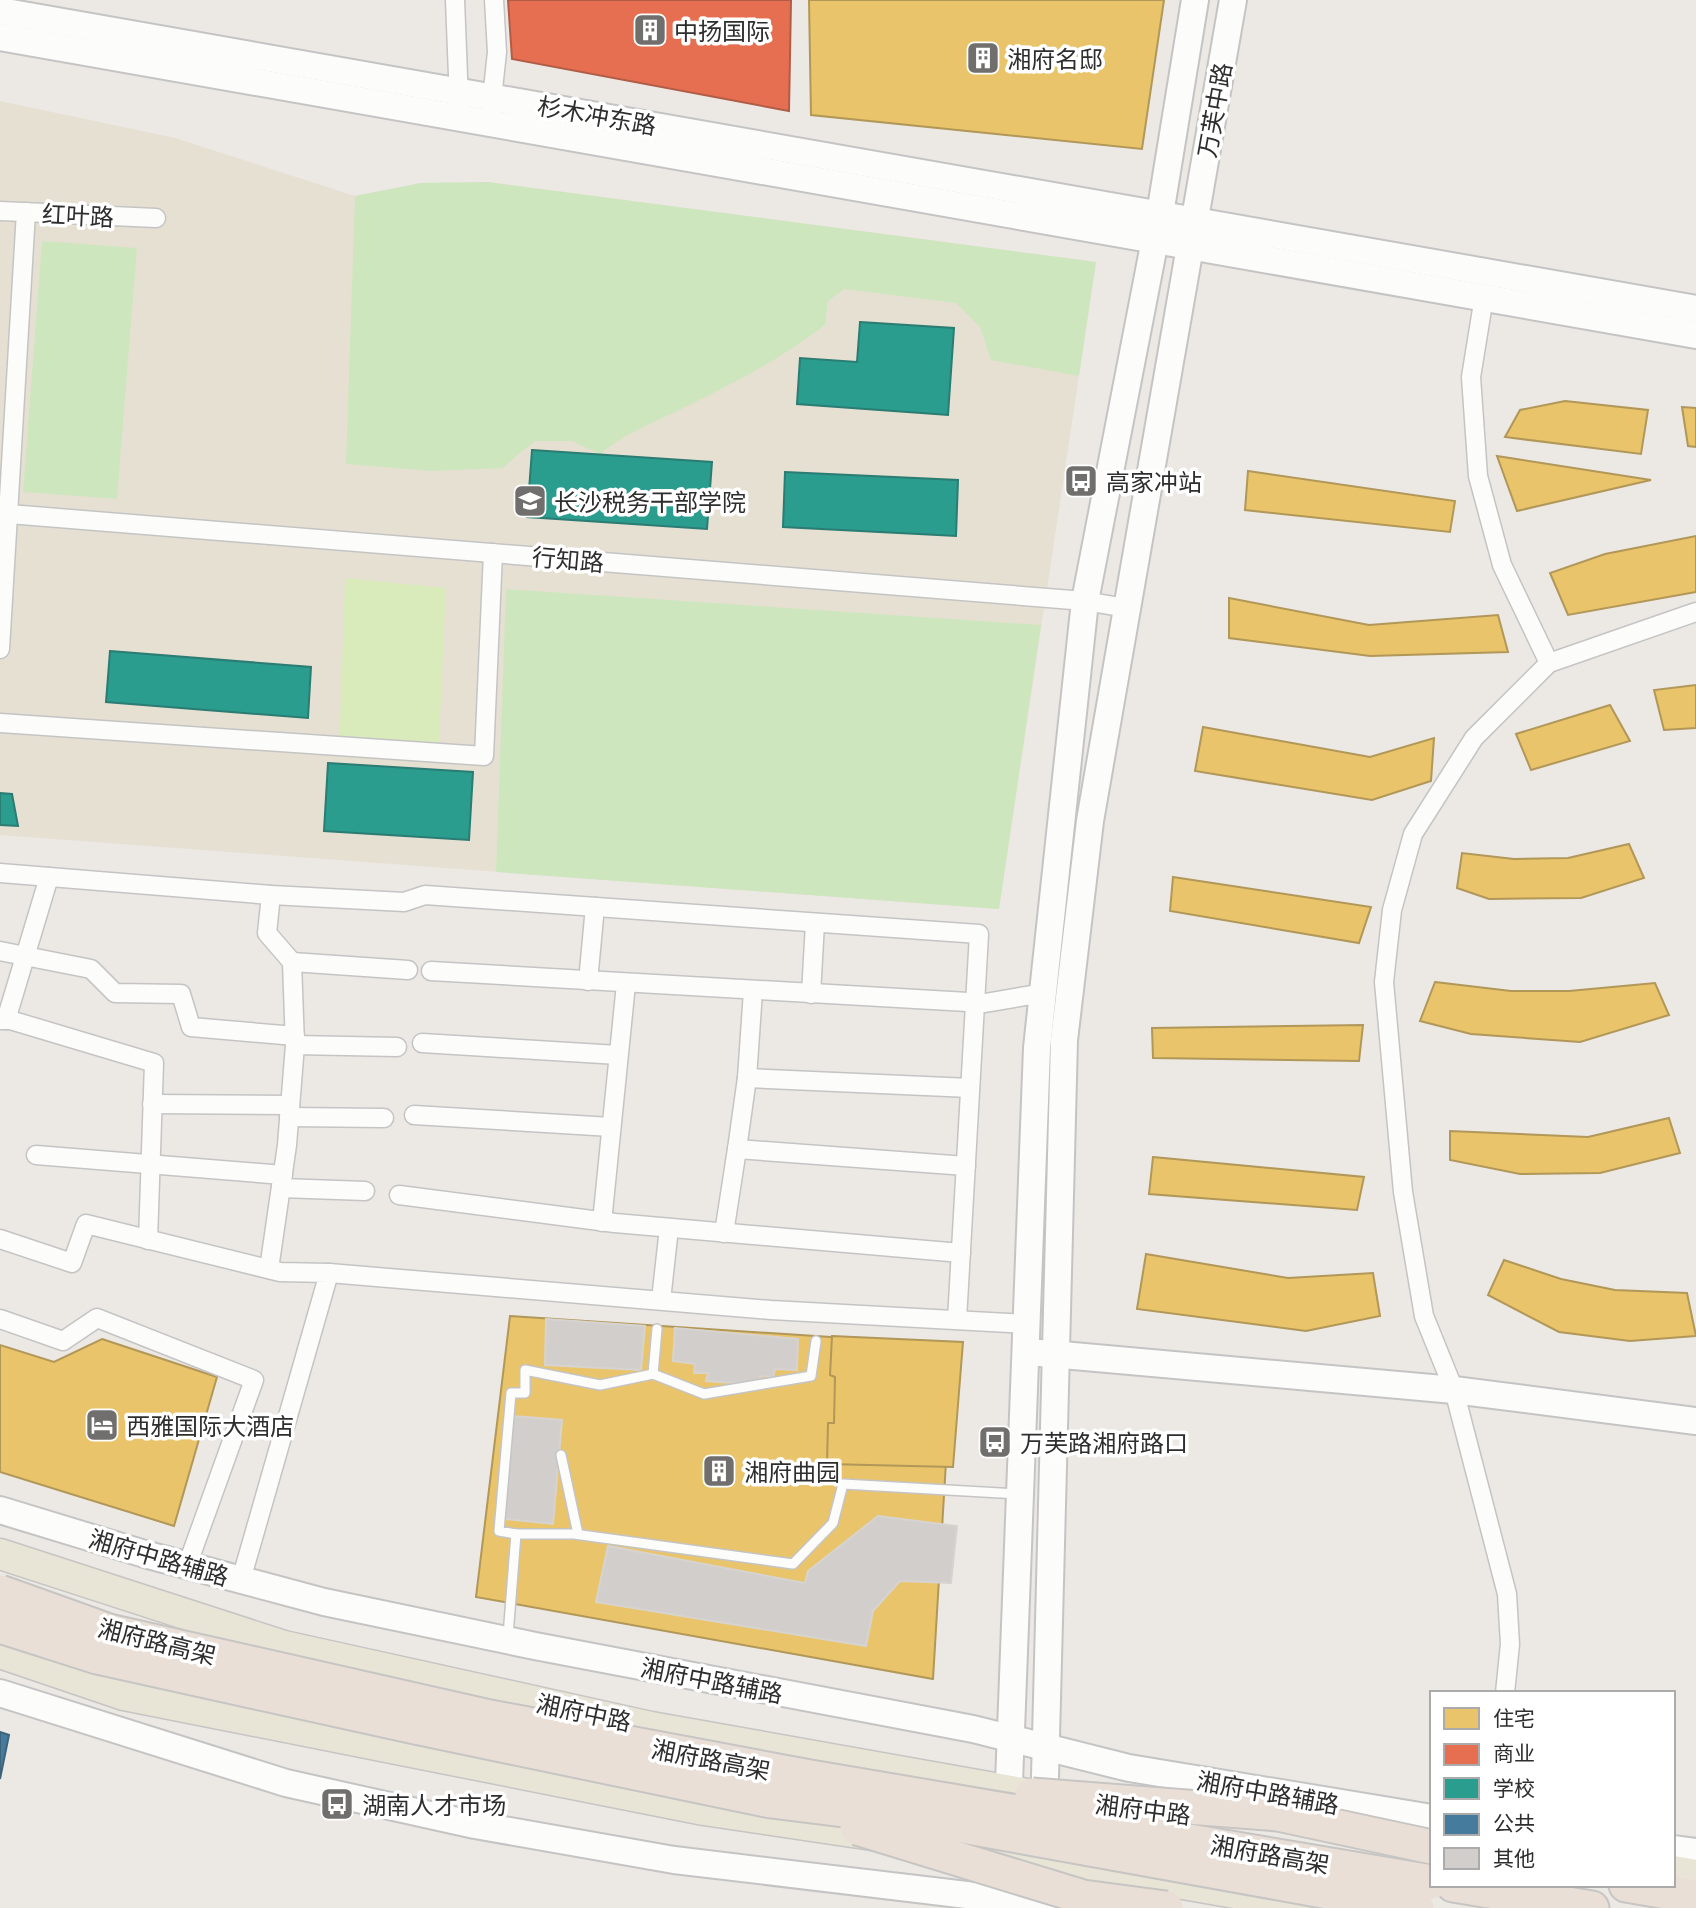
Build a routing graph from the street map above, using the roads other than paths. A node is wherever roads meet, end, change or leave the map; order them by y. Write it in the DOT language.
graph roads {
  1 [pos="455,0"];
  2 [pos="494,0"];
  3 [pos="1195,0"];
  4 [pos="1233,0"];
  5 [pos="0,12"];
  6 [pos="0,37"];
  7 [pos="458,104"];
  8 [pos="491,110"];
  9 [pos="0,211"];
  10 [pos="26,212"];
  11 [pos="156,218"];
  12 [pos="1158,227"];
  13 [pos="1193,233"];
  14 [pos="1484,297"];
  15 [pos="1696,309"];
  16 [pos="1696,335"];
  17 [pos="9,513"];
  18 [pos="493,553"];
  19 [pos="1085,601"];
  20 [pos="1126,608"];
  21 [pos="1696,612"];
  22 [pos="0,649"];
  23 [pos="1549,663"];
  24 [pos="0,723"];
  25 [pos="0,873"];
  26 [pos="49,877"];
  27 [pos="271,895"];
  28 [pos="595,907"];
  29 [pos="815,923"];
  30 [pos="0,951"];
  31 [pos="25,956"];
  32 [pos="292,962"];
  33 [pos="408,970"];
  34 [pos="431,971"];
  35 [pos="588,981"];
  36 [pos="626,984"];
  37 [pos="753,990"];
  38 [pos="1043,993"];
  39 [pos="811,994"];
  40 [pos="975,1003"];
  41 [pos="3,1020"];
  42 [pos="295,1041"];
  43 [pos="422,1043"];
  44 [pos="397,1047"];
  45 [pos="618,1055"];
  46 [pos="747,1078"];
  47 [pos="970,1088"];
  48 [pos="152,1104"];
  49 [pos="290,1111"];
  50 [pos="414,1115"];
  51 [pos="384,1118"];
  52 [pos="611,1127"];
  53 [pos="737,1149"];
  54 [pos="36,1155"];
  55 [pos="151,1164"];
  56 [pos="966,1166"];
  57 [pos="282,1182"];
  58 [pos="365,1191"];
  59 [pos="399,1195"];
  60 [pos="602,1222"];
  61 [pos="669,1228"];
  62 [pos="724,1233"];
  63 [pos="0,1239"];
  64 [pos="148,1240"];
  65 [pos="961,1253"];
  66 [pos="269,1269"];
  67 [pos="329,1273"];
  68 [pos="661,1300"];
  69 [pos="0,1319"];
  70 [pos="957,1320"];
  71 [pos="1027,1324"];
  72 [pos="657,1329"];
  73 [pos="817,1341"];
  74 [pos="1026,1352"];
  75 [pos="1056,1354"];
  76 [pos="653,1374"];
  77 [pos="1454,1390"];
  78 [pos="1696,1421"];
  79 [pos="561,1455"];
  80 [pos="1020,1494"];
  81 [pos="0,1510"];
  82 [pos="516,1534"];
  83 [pos="578,1534"];
  84 [pos="0,1554"];
  85 [pos="187,1566"];
  86 [pos="241,1580"];
  87 [pos="0,1592"];
  88 [pos="0,1626"];
  89 [pos="508,1641"];
  90 [pos="0,1653"];
  91 [pos="1505,1691"];
  92 [pos="0,1693"];
  93 [pos="1008,1737"];
  94 [pos="1043,1746"];
  95 [pos="810,1777"];
  96 [pos="1008,1791"];
  97 [pos="1043,1797"];
  98 [pos="771,1801"];
  99 [pos="1430,1818"];
  100 [pos="1430,1839"];
  101 [pos="1430,1847"];
  102 [pos="1675,1849"];
  103 [pos="1696,1852"];
  104 [pos="1008,1856"];
  105 [pos="1045,1860"];
  106 [pos="1675,1871"];
  107 [pos="1696,1875"];
  108 [pos="1430,1882"];
  109 [pos="1465,1887"];
  110 [pos="1638,1887"];
  111 [pos="1696,1897"];
  112 [pos="1000,1904"];
  113 [pos="1035,1907"];
  114 [pos="1166,1908"];
  115 [pos="1321,1908"];
  116 [pos="1417,1908"];
  117 [pos="1592,1908"];
  1 -- 7 [label="street"];
  2 -- 8 [label="street"];
  3 -- 12 [label="main road, 万芙中路"];
  4 -- 13 [label="main road, 万芙中路"];
  5 -- 7 [label="main road, 杉木冲东路"];
  6 -- 7 [label="main road, 杉木冲东路"];
  7 -- 8 [label="main road, 杉木冲东路"];
  8 -- 12 [label="main road, 杉木冲东路"];
  9 -- 10 [label="street, 红叶路"];
  10 -- 11 [label="street, 红叶路"];
  10 -- 17 [label="street"];
  12 -- 13 [label="main road, 杉木冲东路"];
  12 -- 19 [label="main road, 万芙中路"];
  13 -- 14 [label="main road"];
  13 -- 15 [label="main road"];
  13 -- 20 [label="main road, 万芙中路"];
  14 -- 16 [label="main road"];
  14 -- 23 [label="street"];
  17 -- 18 [label="street, 行知路"];
  17 -- 22 [label="street"];
  18 -- 19 [label="street, 行知路"];
  18 -- 24 [label="street"];
  19 -- 20 [label="street, 行知路"];
  19 -- 38 [label="main road, 万芙中路"];
  20 -- 75 [label="main road, 万芙中路"];
  21 -- 23 [label="street"];
  23 -- 77 [label="street"];
  25 -- 26 [label="street"];
  26 -- 27 [label="street"];
  26 -- 31 [label="street"];
  27 -- 28 [label="street"];
  27 -- 32 [label="street"];
  28 -- 29 [label="street"];
  28 -- 35 [label="street"];
  29 -- 39 [label="street"];
  29 -- 40 [label="street"];
  30 -- 31 [label="street"];
  31 -- 41 [label="street"];
  31 -- 42 [label="street"];
  32 -- 33 [label="street"];
  32 -- 42 [label="street"];
  34 -- 35 [label="street"];
  35 -- 36 [label="street"];
  36 -- 37 [label="street"];
  36 -- 45 [label="street"];
  37 -- 39 [label="street"];
  37 -- 46 [label="street"];
  38 -- 40 [label="street"];
  38 -- 71 [label="main road, 万芙中路"];
  39 -- 40 [label="street"];
  40 -- 47 [label="street"];
  41 -- 48 [label="street"];
  42 -- 44 [label="street"];
  42 -- 49 [label="street"];
  43 -- 45 [label="street"];
  45 -- 52 [label="street"];
  46 -- 47 [label="street"];
  46 -- 53 [label="street"];
  47 -- 56 [label="street"];
  48 -- 49 [label="street"];
  48 -- 55 [label="street"];
  49 -- 51 [label="street"];
  49 -- 57 [label="street"];
  50 -- 52 [label="street"];
  52 -- 60 [label="street"];
  53 -- 56 [label="street"];
  53 -- 62 [label="street"];
  54 -- 55 [label="street"];
  55 -- 57 [label="street"];
  55 -- 64 [label="street"];
  56 -- 65 [label="street"];
  57 -- 58 [label="street"];
  57 -- 66 [label="street"];
  59 -- 60 [label="street"];
  60 -- 61 [label="street"];
  61 -- 62 [label="street"];
  61 -- 68 [label="street"];
  62 -- 65 [label="street"];
  63 -- 64 [label="street"];
  64 -- 66 [label="street"];
  65 -- 70 [label="street"];
  66 -- 67 [label="street"];
  67 -- 68 [label="street"];
  67 -- 86 [label="street"];
  68 -- 70 [label="street"];
  69 -- 85 [label="street"];
  70 -- 71 [label="street"];
  71 -- 74 [label="main road, 万芙中路"];
  72 -- 76 [label="lane"];
  73 -- 76 [label="lane"];
  74 -- 75 [label="main road"];
  74 -- 80 [label="main road, 万芙中路"];
  75 -- 77 [label="main road"];
  75 -- 94 [label="main road, 万芙中路"];
  76 -- 82 [label="lane"];
  77 -- 78 [label="main road"];
  77 -- 91 [label="street"];
  79 -- 83 [label="lane"];
  80 -- 83 [label="lane"];
  80 -- 93 [label="main road, 万芙中路"];
  81 -- 85 [label="main road, 湘府中路辅路"];
  82 -- 83 [label="lane"];
  82 -- 89 [label="lane"];
  84 -- 96 [label="main road, 湘府中路"];
  85 -- 86 [label="main road, 湘府中路辅路"];
  86 -- 89 [label="main road, 湘府中路辅路"];
  87 -- 95 [label="highway, 湘府路高架, bridge"];
  88 -- 98 [label="highway, 湘府路高架, bridge"];
  89 -- 93 [label="main road, 湘府中路辅路"];
  90 -- 104 [label="main road"];
  92 -- 112 [label="main road"];
  93 -- 94 [label="main road, 湘府中路辅路"];
  93 -- 96 [label="main road, 万芙中路"];
  94 -- 97 [label="main road, 万芙中路"];
  94 -- 99 [label="main road, 湘府中路辅路"];
  95 -- 101 [label="highway, bridge"];
  95 -- 108 [label="highway, 湘府路高架, bridge"];
  96 -- 97 [label="main road, 湘府中路"];
  96 -- 104 [label="main road, 万芙中路"];
  97 -- 100 [label="main road, 湘府中路"];
  97 -- 105 [label="main road, 万芙中路"];
  98 -- 114 [label="highway, bridge"];
  98 -- 116 [label="highway, 湘府路高架, bridge"];
  102 -- 103 [label="main road"];
  104 -- 105 [label="main road"];
  104 -- 112 [label="main road, 万芙中路"];
  105 -- 113 [label="main road"];
  105 -- 115 [label="main road"];
  106 -- 107 [label="main road"];
  109 -- 117 [label="highway"];
  110 -- 111 [label="highway"];
  112 -- 113 [label="main road"];
}
